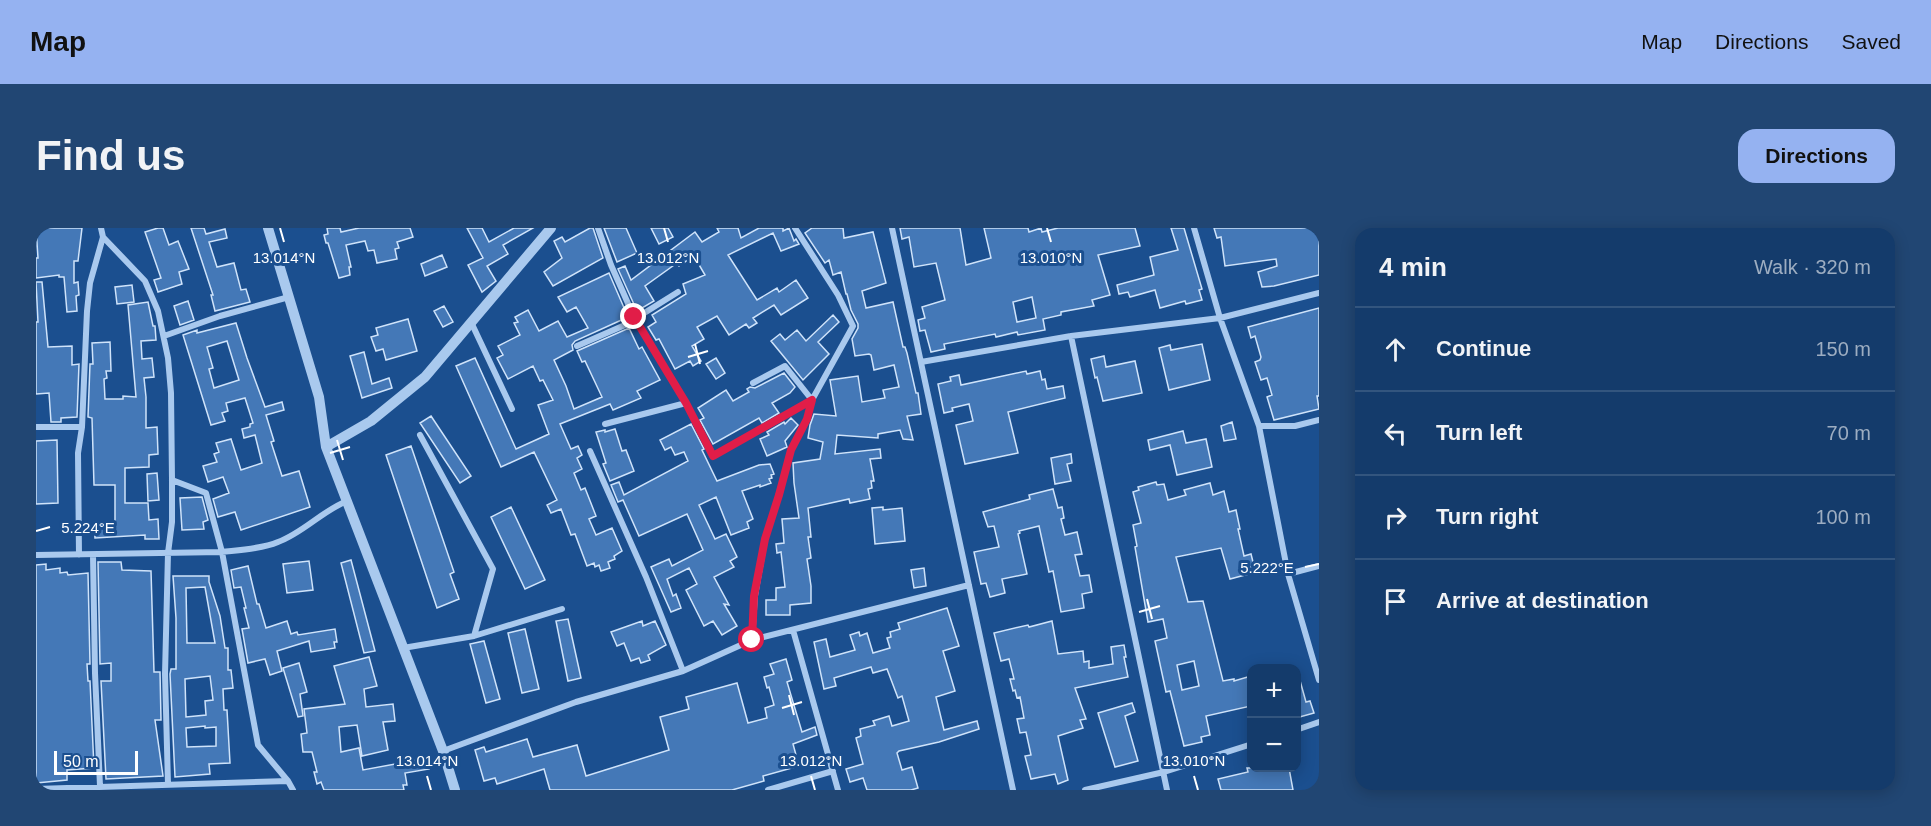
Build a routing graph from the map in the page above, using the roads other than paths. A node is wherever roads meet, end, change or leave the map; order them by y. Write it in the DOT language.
graph roads {
  1 [pos="101,228"];
  2 [pos="268,228"];
  3 [pos="551,228"];
  4 [pos="598,228"];
  5 [pos="795,228"];
  6 [pos="892,228"];
  7 [pos="1194,228"];
  8 [pos="103,237"];
  9 [pos="678,292"];
  10 [pos="1319,293"];
  11 [pos="289,297"];
  12 [pos="634,317"];
  13 [pos="1220,318"];
  14 [pos="471,322"];
  15 [pos="164,336"];
  16 [pos="1071,336"];
  17 [pos="577,346"];
  18 [pos="921,362"];
  19 [pos="753,383"];
  20 [pos="812,400"];
  21 [pos="686,403"];
  22 [pos="512,409"];
  23 [pos="1319,420"];
  24 [pos="604,424"];
  25 [pos="1259,426"];
  26 [pos="36,427"];
  27 [pos="82,427"];
  28 [pos="420,435"];
  29 [pos="326,447"];
  30 [pos="590,451"];
  31 [pos="172,480"];
  32 [pos="348,501"];
  33 [pos="222,552"];
  34 [pos="168,553"];
  35 [pos="36,555"];
  36 [pos="79,555"];
  37 [pos="93,555"];
  38 [pos="1319,566"];
  39 [pos="1288,574"];
  40 [pos="969,585"];
  41 [pos="562,609"];
  42 [pos="793,630"];
  43 [pos="474,636"];
  44 [pos="752,640"];
  45 [pos="403,648"];
  46 [pos="683,671"];
  47 [pos="1319,680"];
  48 [pos="1319,722"];
  49 [pos="1301,728"];
  50 [pos="1247,745"];
  51 [pos="443,751"];
  52 [pos="833,771"];
  53 [pos="1164,772"];
  54 [pos="288,781"];
  55 [pos="168,784"];
  56 [pos="100,786"];
  57 [pos="36,789"];
  58 [pos="293,790"];
  59 [pos="455,790"];
  60 [pos="768,790"];
  61 [pos="838,790"];
  62 [pos="1013,790"];
  63 [pos="1085,790"];
  64 [pos="1167,790"];
  1 -- 8 [label="street"];
  2 -- 11 [label="street"];
  3 -- 14 [label="street"];
  4 -- 12 [label="street"];
  5 -- 20 [label="street"];
  6 -- 18 [label="street"];
  7 -- 13 [label="street"];
  8 -- 15 [label="street"];
  8 -- 27 [label="street"];
  9 -- 12 [label="street"];
  10 -- 13 [label="street"];
  11 -- 15 [label="street"];
  11 -- 29 [label="street"];
  12 -- 17 [label="street"];
  12 -- 21 [label="street"];
  13 -- 16 [label="street"];
  13 -- 25 [label="street"];
  14 -- 22 [label="street"];
  14 -- 29 [label="street"];
  15 -- 31 [label="street"];
  16 -- 18 [label="street"];
  16 -- 53 [label="street"];
  18 -- 40 [label="street"];
  19 -- 20 [label="street"];
  20 -- 21 [label="street"];
  20 -- 44 [label="street"];
  21 -- 24 [label="street"];
  23 -- 25 [label="street"];
  25 -- 39 [label="street"];
  26 -- 27 [label="street"];
  27 -- 36 [label="street"];
  28 -- 43 [label="street"];
  29 -- 32 [label="street"];
  30 -- 46 [label="street"];
  31 -- 33 [label="street"];
  31 -- 34 [label="street"];
  32 -- 33 [label="street"];
  32 -- 45 [label="street"];
  33 -- 34 [label="street"];
  33 -- 54 [label="street"];
  34 -- 37 [label="street"];
  34 -- 55 [label="street"];
  35 -- 36 [label="street"];
  36 -- 37 [label="street"];
  37 -- 56 [label="street"];
  38 -- 39 [label="street"];
  39 -- 47 [label="street"];
  40 -- 42 [label="street"];
  40 -- 62 [label="street"];
  41 -- 43 [label="street"];
  42 -- 44 [label="street"];
  42 -- 52 [label="street"];
  43 -- 45 [label="street"];
  44 -- 46 [label="street"];
  45 -- 51 [label="street"];
  46 -- 51 [label="street"];
  48 -- 49 [label="street"];
  50 -- 53 [label="street"];
  51 -- 59 [label="street"];
  52 -- 60 [label="street"];
  52 -- 61 [label="street"];
  53 -- 63 [label="street"];
  53 -- 64 [label="street"];
  54 -- 55 [label="street"];
  54 -- 58 [label="street"];
  55 -- 56 [label="street"];
  56 -- 57 [label="street"];
}
